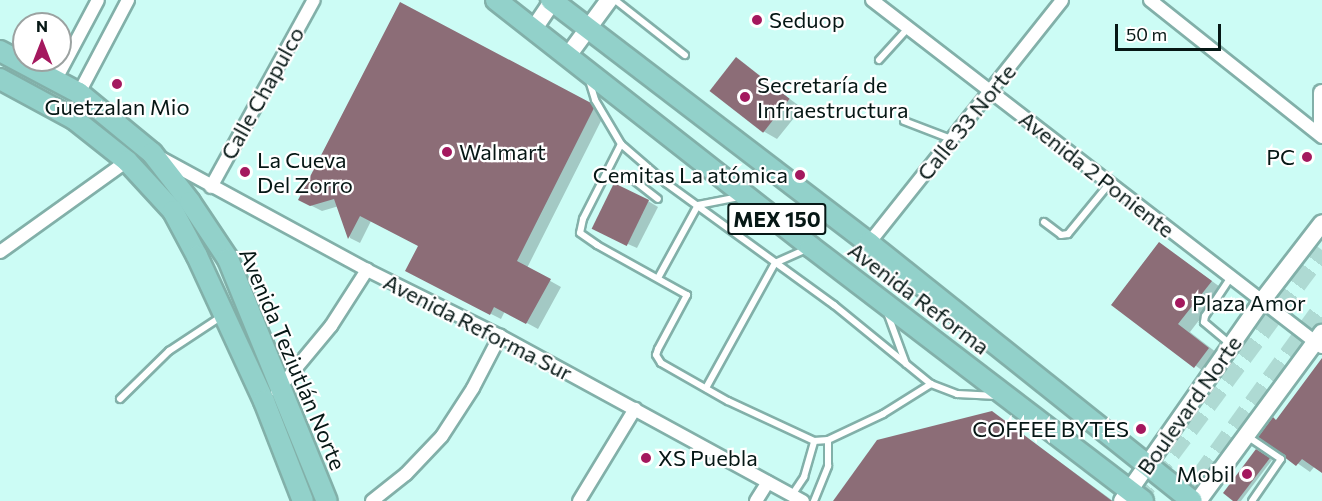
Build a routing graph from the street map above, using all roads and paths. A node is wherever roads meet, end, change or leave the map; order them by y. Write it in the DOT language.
graph roads {
  1 [pos="98,0"];
  2 [pos="128,0"];
  3 [pos="314,0"];
  4 [pos="496,0"];
  5 [pos="552,0"];
  6 [pos="609,0"];
  7 [pos="615,0"];
  8 [pos="872,0"];
  9 [pos="1062,0"];
  10 [pos="1150,0"];
  11 [pos="908,28"];
  12 [pos="588,29"];
  13 [pos="533,30"];
  14 [pos="0,51"];
  15 [pos="685,55"];
  16 [pos="567,57"];
  17 [pos="879,60"];
  18 [pos="587,74"];
  19 [pos="0,79"];
  20 [pos="56,79"];
  21 [pos="990,92"];
  22 [pos="79,93"];
  23 [pos="1322,93"];
  24 [pos="904,120"];
  25 [pos="1322,124"];
  26 [pos="1322,137"];
  27 [pos="953,139"];
  28 [pos="621,144"];
  29 [pos="152,153"];
  30 [pos="127,161"];
  31 [pos="779,176"];
  32 [pos="632,178"];
  33 [pos="1109,184"];
  34 [pos="211,187"];
  35 [pos="658,199"];
  36 [pos="753,199"];
  37 [pos="698,205"];
  38 [pos="1044,222"];
  39 [pos="1322,223"];
  40 [pos="869,243"];
  41 [pos="811,247"];
  42 [pos="0,252"];
  43 [pos="774,263"];
  44 [pos="367,270"];
  45 [pos="1231,277"];
  46 [pos="658,279"];
  47 [pos="1262,301"];
  48 [pos="884,303"];
  49 [pos="224,315"];
  50 [pos="500,336"];
  51 [pos="1320,341"];
  52 [pos="1231,345"];
  53 [pos="907,365"];
  54 [pos="931,384"];
  55 [pos="706,388"];
  56 [pos="272,395"];
  57 [pos="1007,396"];
  58 [pos="120,399"];
  59 [pos="635,409"];
  60 [pos="1246,435"];
  61 [pos="828,440"];
  62 [pos="814,441"];
  63 [pos="1146,466"];
  64 [pos="768,482"];
  65 [pos="798,498"];
  66 [pos="1131,498"];
  67 [pos="303,501"];
  68 [pos="327,501"];
  69 [pos="372,501"];
  70 [pos="579,501"];
  71 [pos="756,501"];
  72 [pos="814,501"];
  73 [pos="1192,501"];
  74 [pos="1198,501"];
  75 [pos="1252,501"];
  1 -- 20 [label="street"];
  2 -- 22 [label="street"];
  3 -- 34 [label="street, Calle Chapulco"];
  4 -- 13 [label="main road, Avenida Reforma / MEX 150"];
  5 -- 12 [label="main road, Avenida Reforma / MEX 150"];
  5 -- 13 [label="main road"];
  6 -- 12 [label="main road"];
  7 -- 15 [label="lane"];
  8 -- 11 [label="street, Avenida 2 Poniente"];
  9 -- 21 [label="street, Calle 33 Norte"];
  10 -- 26 [label="street"];
  11 -- 17 [label="lane"];
  11 -- 21 [label="street, Avenida 2 Poniente"];
  12 -- 16 [label="main road"];
  12 -- 31 [label="main road, Avenida Reforma / MEX 150"];
  13 -- 16 [label="main road, Avenida Reforma / MEX 150"];
  14 -- 20 [label="main road, Avenida Teziutlán Norte"];
  16 -- 18 [label="main road, Avenida Reforma / MEX 150"];
  18 -- 28 [label="lane"];
  18 -- 36 [label="main road, Avenida Reforma / MEX 150"];
  19 -- 30 [label="main road, Avenida Teziutlán Norte"];
  20 -- 22 [label="main road, Avenida Teziutlán Norte"];
  21 -- 27 [label="street, Calle 33 Norte"];
  21 -- 33 [label="street, Avenida 2 Poniente"];
  22 -- 29 [label="main road, Avenida Teziutlán Norte"];
  23 -- 25 [label="main road"];
  24 -- 27 [label="lane"];
  27 -- 40 [label="street, Calle 33 Norte"];
  28 -- 37 [label="lane"];
  28 -- 46 [label="lane"];
  29 -- 34 [label="street, Avenida Reforma Sur"];
  29 -- 56 [label="main road, Avenida Teziutlán Norte"];
  30 -- 42 [label="street"];
  30 -- 49 [label="main road, Avenida Teziutlán Norte"];
  31 -- 36 [label="main road"];
  31 -- 40 [label="main road, Avenida Reforma / MEX 150"];
  32 -- 35 [label="lane"];
  33 -- 38 [label="lane"];
  33 -- 45 [label="street, Avenida 2 Poniente"];
  34 -- 44 [label="street, Avenida Reforma Sur"];
  36 -- 37 [label="lane"];
  36 -- 41 [label="main road, Avenida Reforma / MEX 150"];
  37 -- 43 [label="lane"];
  37 -- 46 [label="lane"];
  39 -- 47 [label="main road, Boulevard Norte"];
  40 -- 63 [label="main road, Avenida Reforma / MEX 150"];
  41 -- 43 [label="lane"];
  41 -- 48 [label="main road, Avenida Reforma / MEX 150"];
  43 -- 53 [label="lane"];
  43 -- 55 [label="lane"];
  44 -- 50 [label="street, Avenida Reforma Sur"];
  44 -- 56 [label="street"];
  45 -- 47 [label="street, Avenida 2 Poniente"];
  45 -- 52 [label="lane"];
  46 -- 55 [label="lane"];
  47 -- 51 [label="street, Avenida 2 Poniente"];
  47 -- 52 [label="main road, Boulevard Norte"];
  48 -- 53 [label="lane"];
  48 -- 57 [label="main road, Avenida Reforma / MEX 150"];
  49 -- 56 [label="main road, Avenida Teziutlán Norte"];
  49 -- 58 [label="lane"];
  50 -- 59 [label="street, Avenida Reforma Sur"];
  50 -- 69 [label="street"];
  51 -- 60 [label="main road"];
  52 -- 63 [label="main road, Boulevard Norte"];
  53 -- 54 [label="lane"];
  54 -- 57 [label="lane"];
  54 -- 61 [label="lane"];
  55 -- 62 [label="lane"];
  56 -- 67 [label="main road, Avenida Teziutlán Norte"];
  56 -- 68 [label="main road, Avenida Teziutlán Norte"];
  57 -- 66 [label="main road, Avenida Reforma / MEX 150"];
  59 -- 64 [label="street, Avenida Reforma Sur"];
  59 -- 70 [label="street"];
  60 -- 74 [label="main road"];
  60 -- 75 [label="lane"];
  61 -- 62 [label="lane"];
  61 -- 72 [label="lane"];
  62 -- 65 [label="lane"];
  63 -- 66 [label="main road, Boulevard Norte"];
  63 -- 73 [label="main road, Avenida Reforma / MEX 150"];
  64 -- 65 [label="street, Avenida Reforma Sur"];
  64 -- 71 [label="street"];
}
